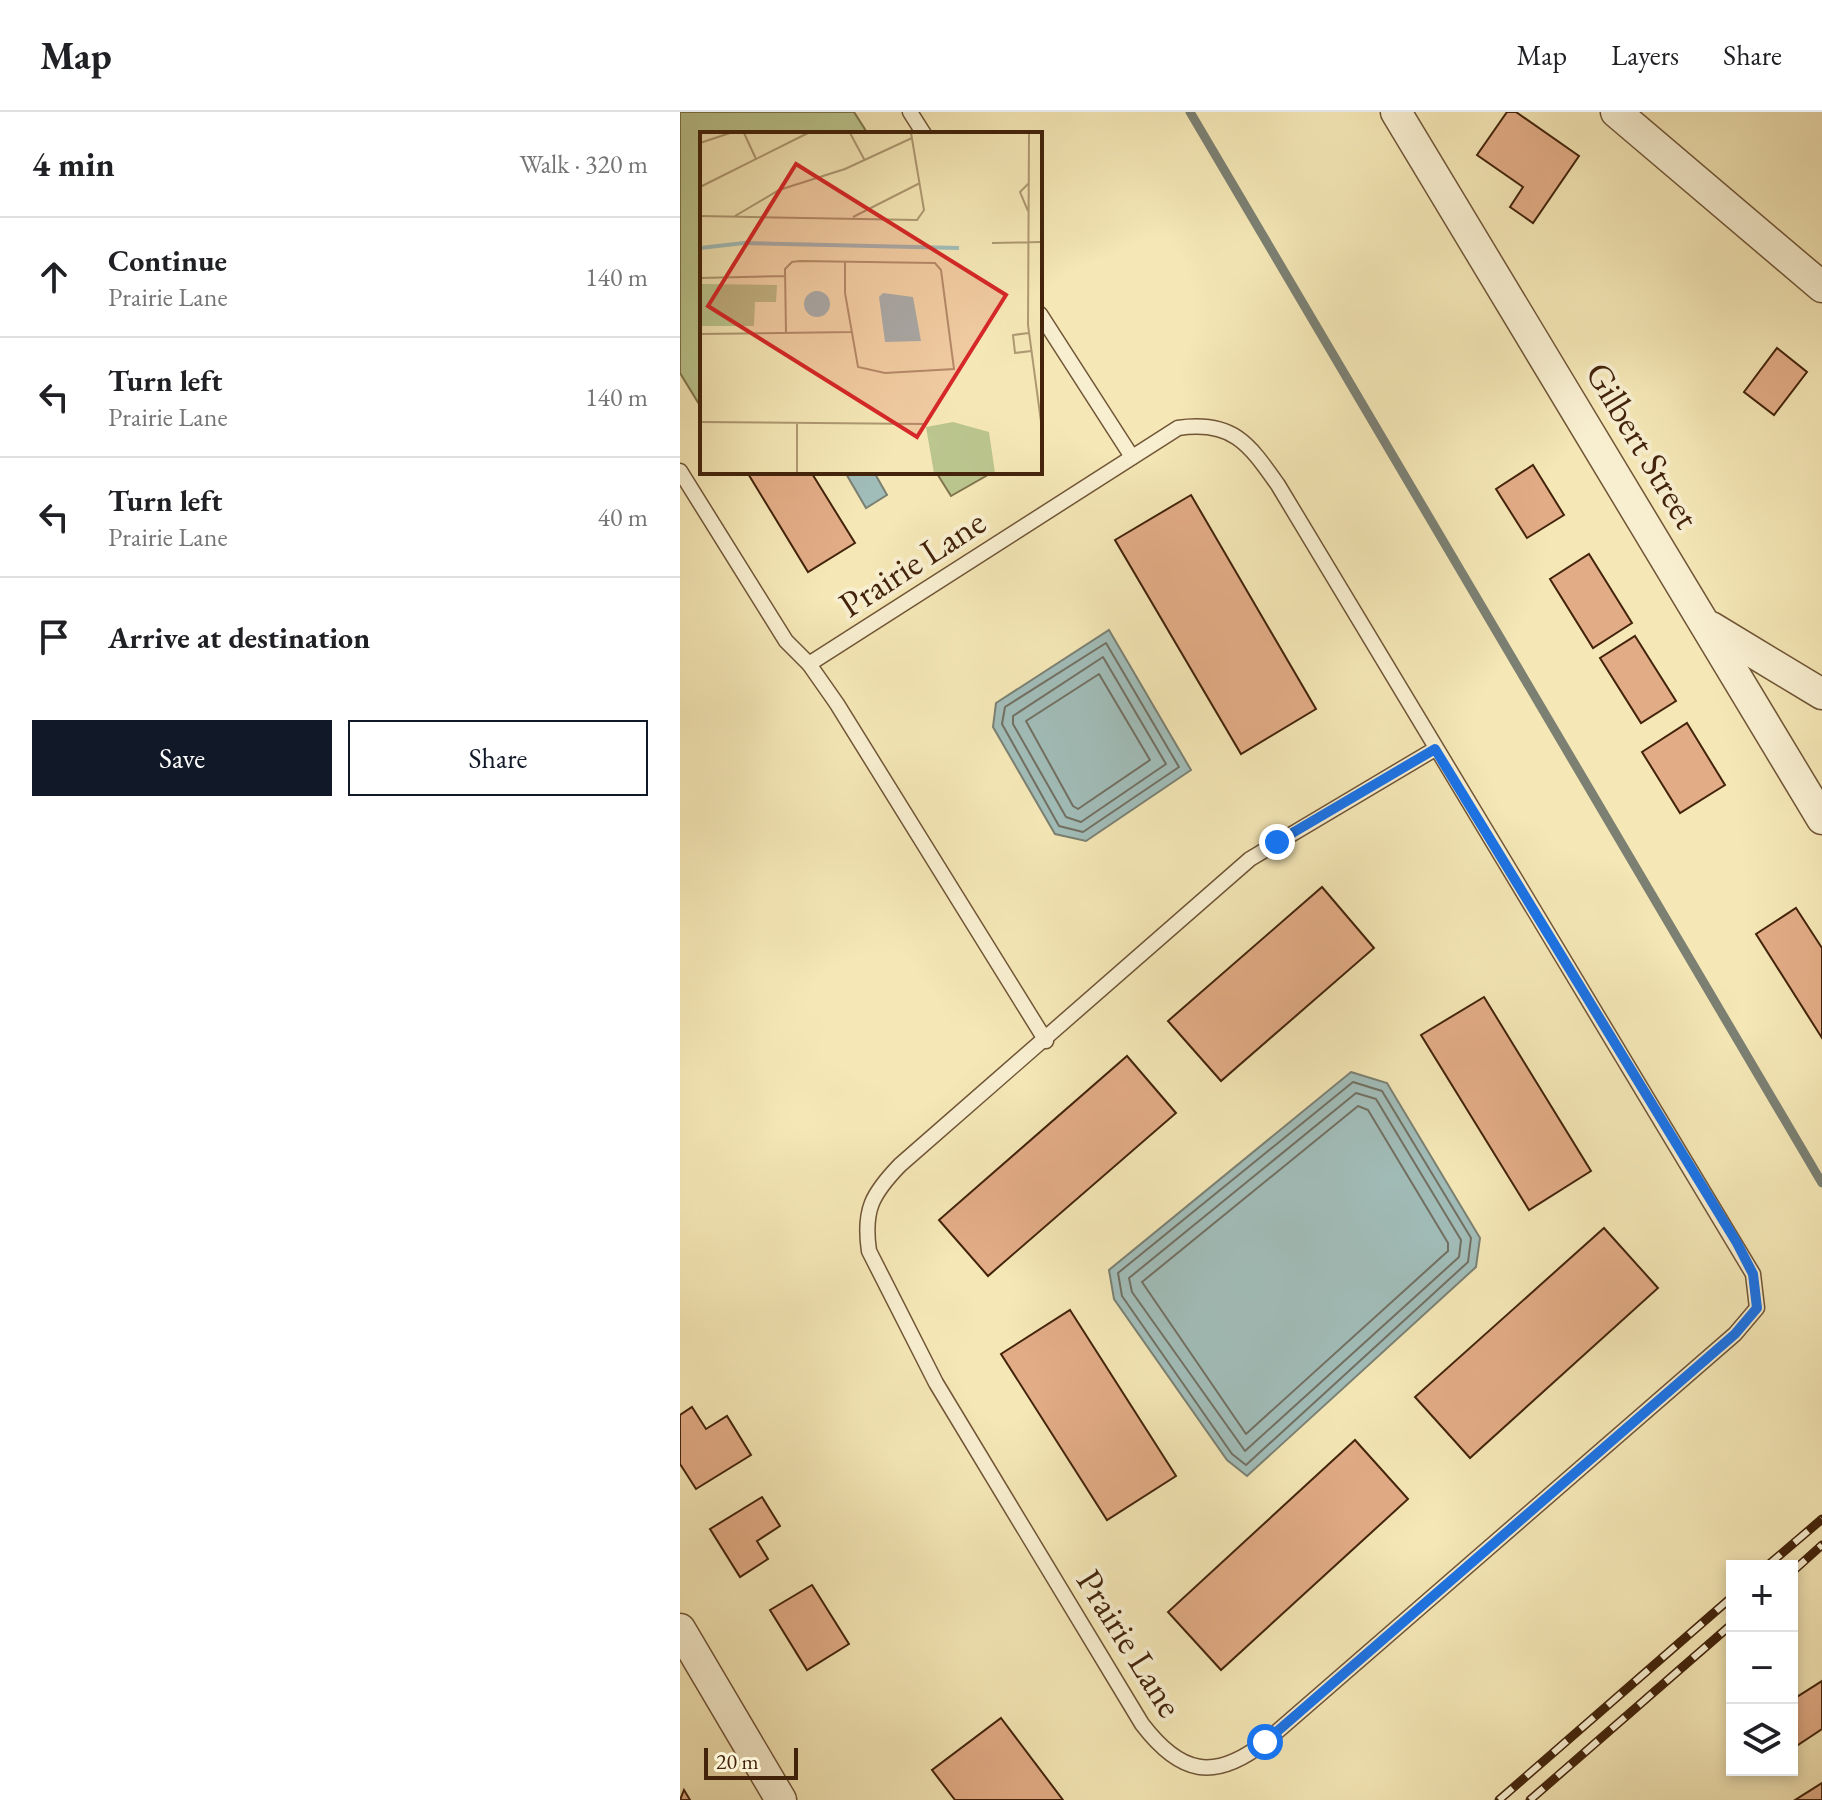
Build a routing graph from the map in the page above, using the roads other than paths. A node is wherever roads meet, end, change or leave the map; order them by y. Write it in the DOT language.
graph roads {
  1 [pos="910,112"];
  2 [pos="1396,112"];
  3 [pos="1616,112"];
  4 [pos="923,132"];
  5 [pos="1822,287"];
  6 [pos="1042,317"];
  7 [pos="1132,457"];
  8 [pos="680,471"];
  9 [pos="1707,625"];
  10 [pos="809,664"];
  11 [pos="1822,694"];
  12 [pos="1435,749"];
  13 [pos="1822,819"];
  14 [pos="1046,1041"];
  15 [pos="680,1629"];
  16 [pos="781,1800"];
  1 -- 4 [label="lane"];
  2 -- 9 [label="street, Gilbert Street"];
  3 -- 5 [label="street"];
  6 -- 7 [label="lane"];
  7 -- 10 [label="lane, Prairie Lane"];
  7 -- 12 [label="lane, Prairie Lane"];
  8 -- 10 [label="lane"];
  9 -- 11 [label="street"];
  9 -- 13 [label="street, Gilbert Street"];
  10 -- 14 [label="lane"];
  12 -- 14 [label="lane, Prairie Lane"];
  12 -- 14 [label="lane, Prairie Lane"];
  15 -- 16 [label="street"];
}
